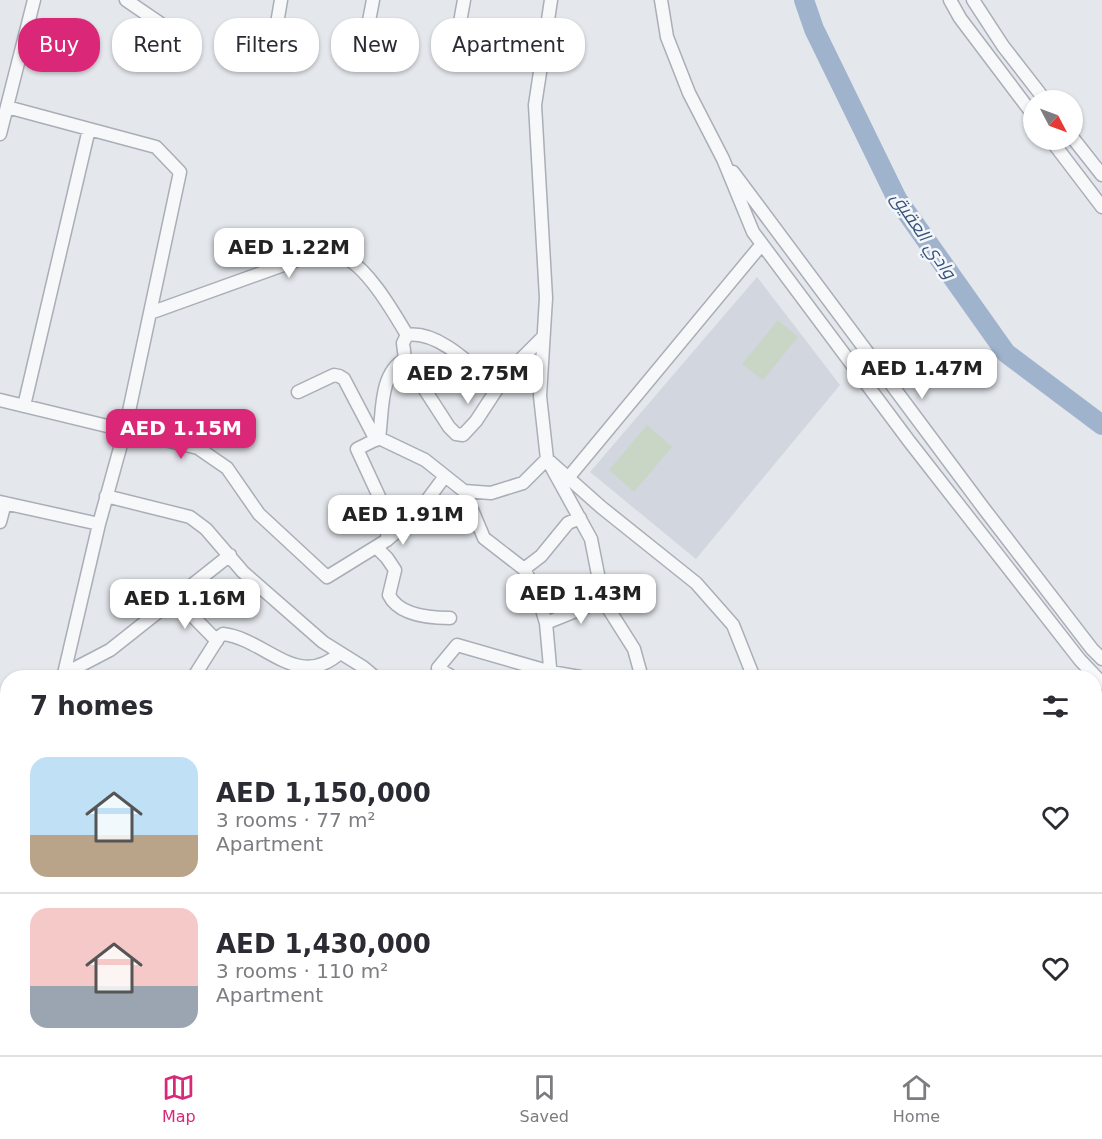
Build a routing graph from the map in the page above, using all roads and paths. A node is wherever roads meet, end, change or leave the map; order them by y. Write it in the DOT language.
graph roads {
  1 [pos="34,0"];
  2 [pos="126,0"];
  3 [pos="281,0"];
  4 [pos="373,0"];
  5 [pos="464,0"];
  6 [pos="551,0"];
  7 [pos="661,0"];
  8 [pos="950,0"];
  9 [pos="973,0"];
  10 [pos="152,18"];
  11 [pos="278,18"];
  12 [pos="370,18"];
  13 [pos="461,18"];
  14 [pos="1037,90"];
  15 [pos="1023,101"];
  16 [pos="7,107"];
  17 [pos="89,129"];
  18 [pos="0,134"];
  19 [pos="1059,150"];
  20 [pos="1082,150"];
  21 [pos="723,159"];
  22 [pos="1102,176"];
  23 [pos="1102,207"];
  24 [pos="762,244"];
  25 [pos="150,313"];
  26 [pos="407,335"];
  27 [pos="543,338"];
  28 [pos="405,359"];
  29 [pos="497,387"];
  30 [pos="298,392"];
  31 [pos="0,400"];
  32 [pos="24,406"];
  33 [pos="125,430"];
  34 [pos="378,439"];
  35 [pos="547,459"];
  36 [pos="445,476"];
  37 [pos="568,478"];
  38 [pos="464,491"];
  39 [pos="106,496"];
  40 [pos="2,503"];
  41 [pos="580,518"];
  42 [pos="0,522"];
  43 [pos="99,524"];
  44 [pos="387,540"];
  45 [pos="376,547"];
  46 [pos="230,555"];
  47 [pos="524,569"];
  48 [pos="176,599"];
  49 [pos="603,600"];
  50 [pos="450,618"];
  51 [pos="546,623"];
  52 [pos="217,641"];
  53 [pos="340,653"];
  54 [pos="1102,659"];
  55 [pos="65,670"];
  56 [pos="75,670"];
  57 [pos="198,670"];
  58 [pos="367,670"];
  59 [pos="441,670"];
  60 [pos="535,670"];
  61 [pos="551,670"];
  62 [pos="640,670"];
  63 [pos="751,670"];
  64 [pos="1090,670"];
  1 -- 16 [label="street"];
  2 -- 10 [label="street"];
  3 -- 11 [label="street"];
  4 -- 12 [label="street"];
  5 -- 13 [label="street"];
  6 -- 27 [label="street"];
  7 -- 21 [label="street"];
  8 -- 15 [label="street"];
  9 -- 14 [label="street"];
  16 -- 17 [label="street"];
  16 -- 18 [label="street"];
  17 -- 25 [label="street"];
  17 -- 32 [label="street"];
  19 -- 23 [label="street"];
  20 -- 22 [label="street"];
  21 -- 24 [label="street"];
  21 -- 54 [label="street"];
  24 -- 37 [label="street"];
  24 -- 64 [label="street"];
  25 -- 26 [label="street"];
  25 -- 33 [label="street"];
  26 -- 28 [label="street"];
  26 -- 29 [label="street"];
  27 -- 29 [label="street"];
  27 -- 35 [label="street"];
  28 -- 29 [label="street"];
  28 -- 34 [label="street"];
  30 -- 34 [label="street"];
  31 -- 32 [label="street"];
  32 -- 33 [label="street"];
  33 -- 39 [label="street"];
  33 -- 45 [label="street"];
  34 -- 36 [label="street"];
  34 -- 44 [label="street"];
  35 -- 37 [label="street"];
  35 -- 38 [label="street"];
  35 -- 41 [label="street"];
  36 -- 38 [label="street"];
  36 -- 44 [label="street"];
  37 -- 63 [label="street"];
  38 -- 47 [label="street"];
  39 -- 43 [label="street"];
  39 -- 46 [label="street"];
  40 -- 42 [label="street"];
  40 -- 43 [label="street"];
  41 -- 47 [label="street"];
  41 -- 49 [label="street"];
  43 -- 55 [label="street"];
  44 -- 45 [label="street"];
  45 -- 50 [label="street"];
  46 -- 48 [label="street"];
  46 -- 53 [label="street"];
  47 -- 51 [label="street"];
  48 -- 52 [label="street"];
  48 -- 56 [label="street"];
  49 -- 51 [label="street"];
  49 -- 62 [label="street"];
  51 -- 61 [label="street"];
  52 -- 53 [label="street"];
  52 -- 57 [label="street"];
  53 -- 58 [label="street"];
  59 -- 60 [label="street"];
}
